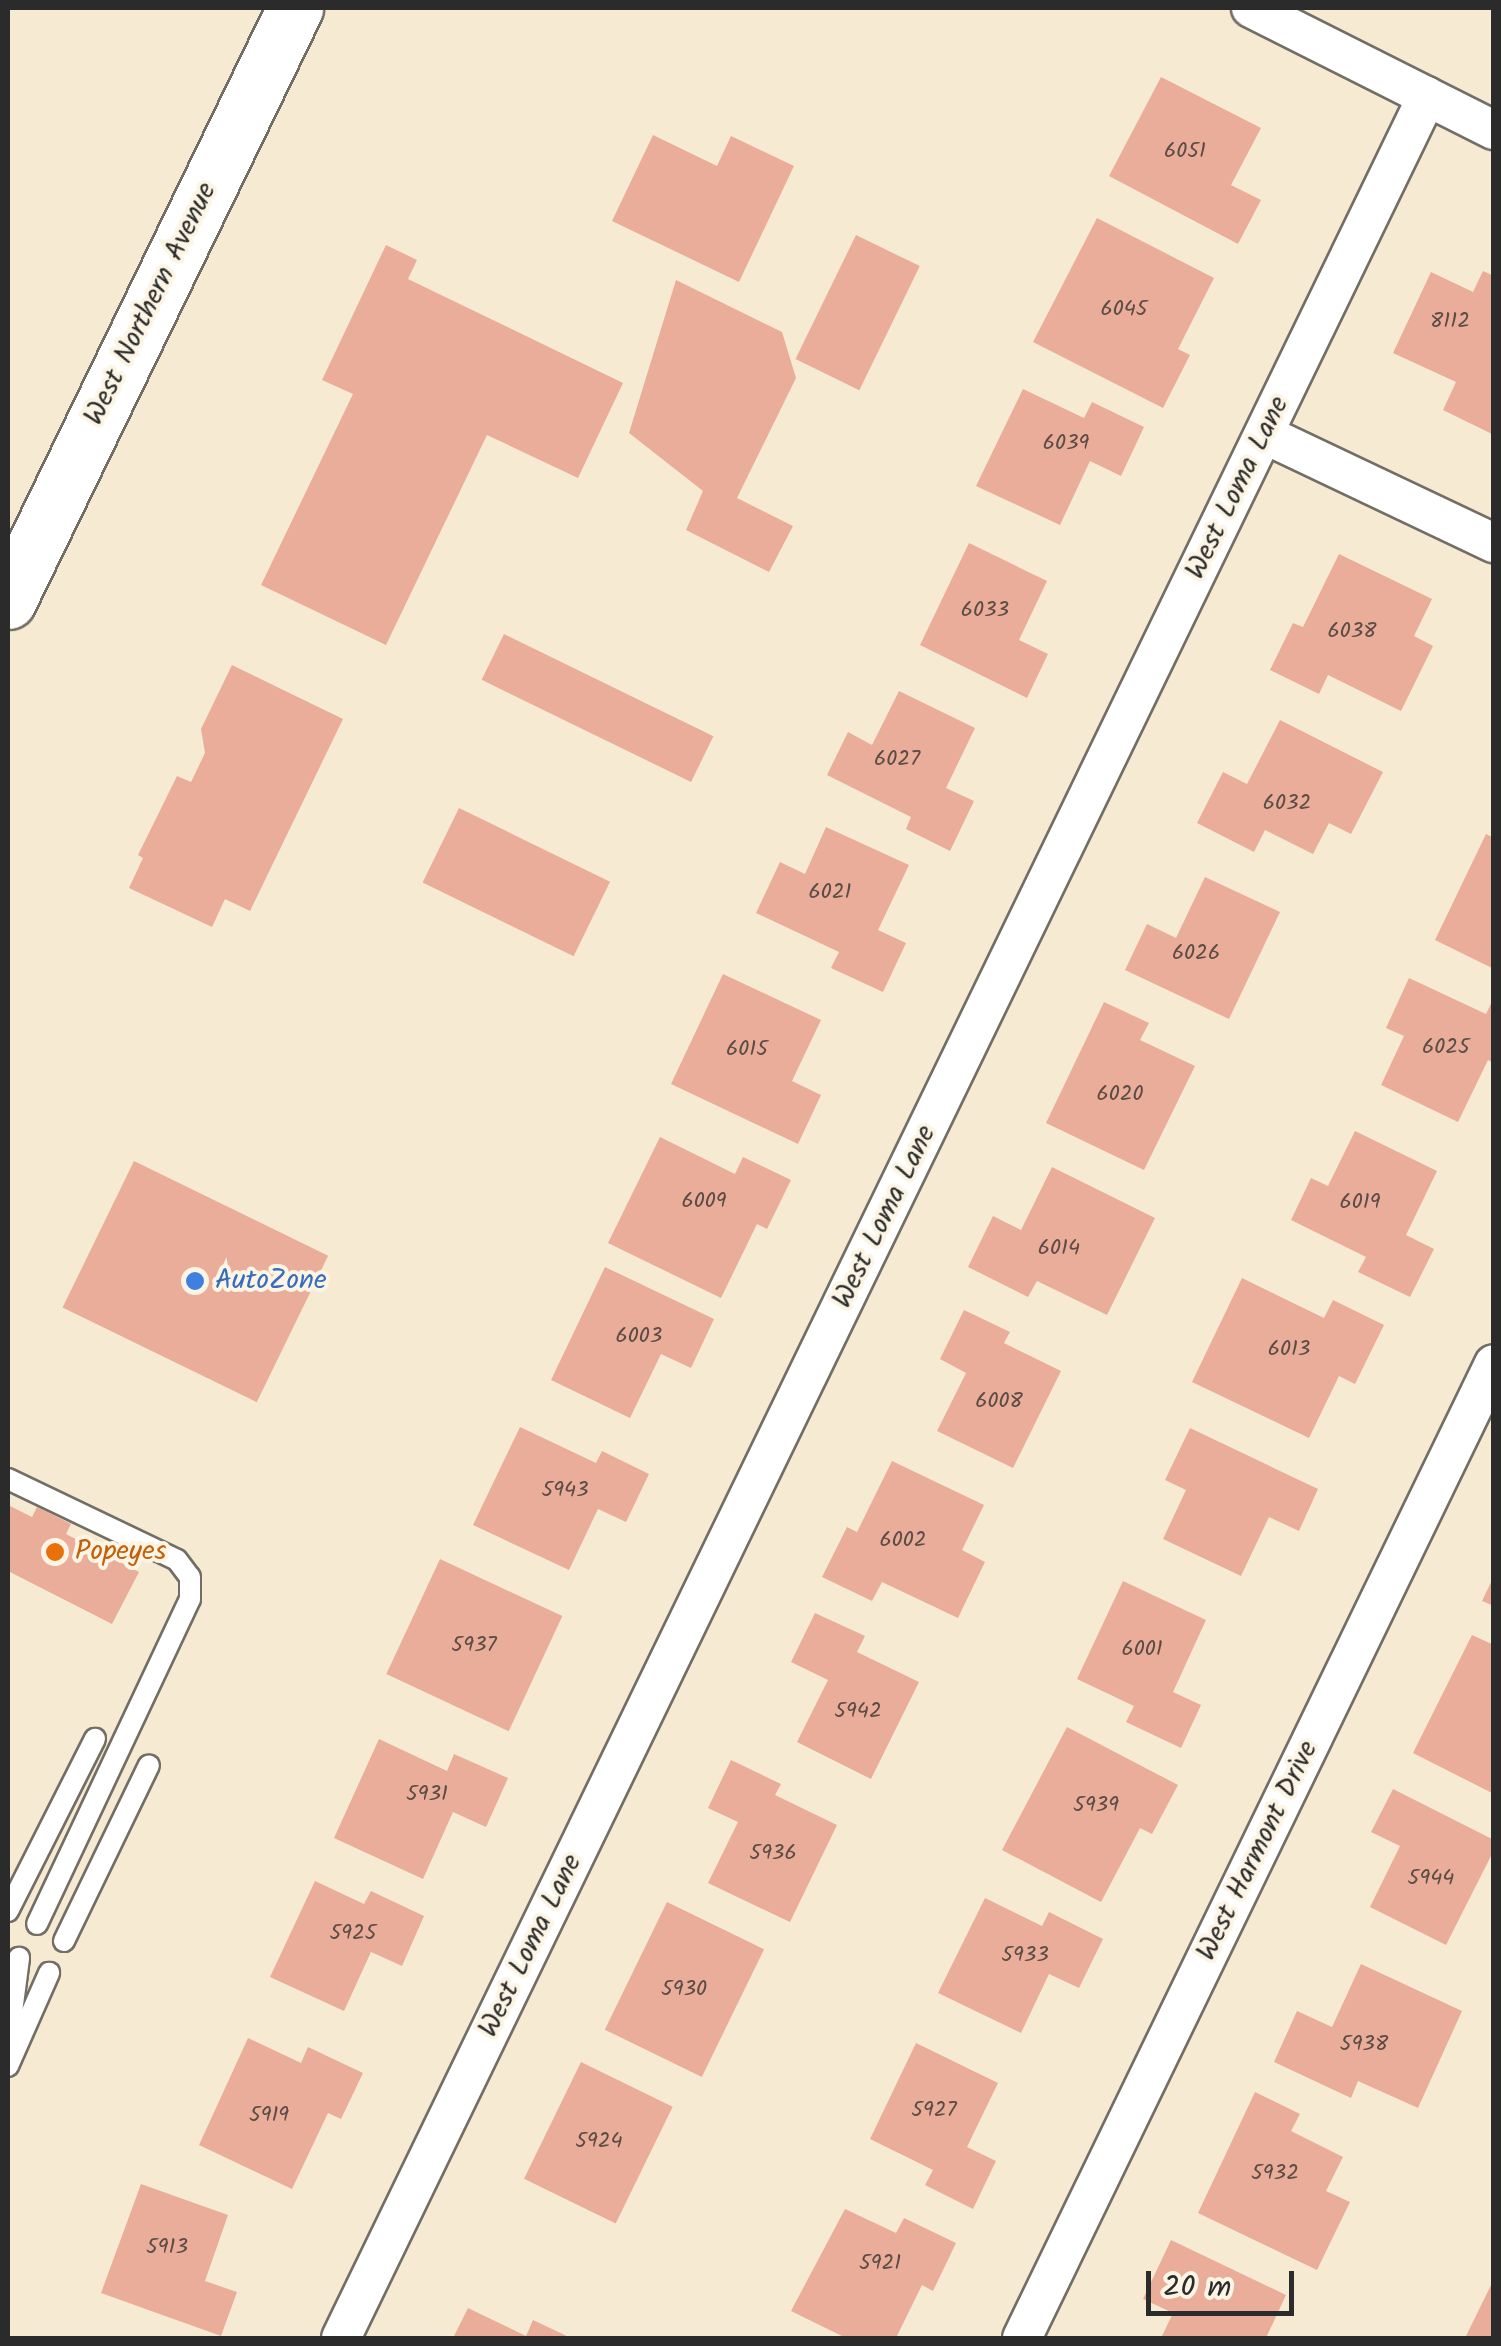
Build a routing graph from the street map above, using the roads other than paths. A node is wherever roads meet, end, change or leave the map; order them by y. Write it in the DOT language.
graph roads {
  1 [pos="294,8"];
  2 [pos="1251,8"];
  3 [pos="1427,96"];
  4 [pos="1494,130"];
  5 [pos="1264,434"];
  6 [pos="1494,543"];
  7 [pos="8,600"];
  8 [pos="1492,1370"];
  9 [pos="8,1479"];
  10 [pos="95,1739"];
  11 [pos="149,1765"];
  12 [pos="8,1911"];
  13 [pos="36,1924"];
  14 [pos="64,1941"];
  15 [pos="20,1958"];
  16 [pos="49,1974"];
  17 [pos="8,2043"];
  18 [pos="8,2066"];
  19 [pos="341,2338"];
  20 [pos="1022,2338"];
  1 -- 7 [label="main road, West Northern Avenue"];
  2 -- 3 [label="street"];
  3 -- 4 [label="street"];
  3 -- 5 [label="street, West Loma Lane"];
  5 -- 6 [label="street"];
  5 -- 19 [label="street, West Loma Lane"];
  8 -- 20 [label="street, West Harmont Drive"];
  9 -- 13 [label="lane"];
  10 -- 12 [label="lane"];
  11 -- 14 [label="lane"];
  15 -- 17 [label="lane"];
  16 -- 18 [label="lane"];
}
